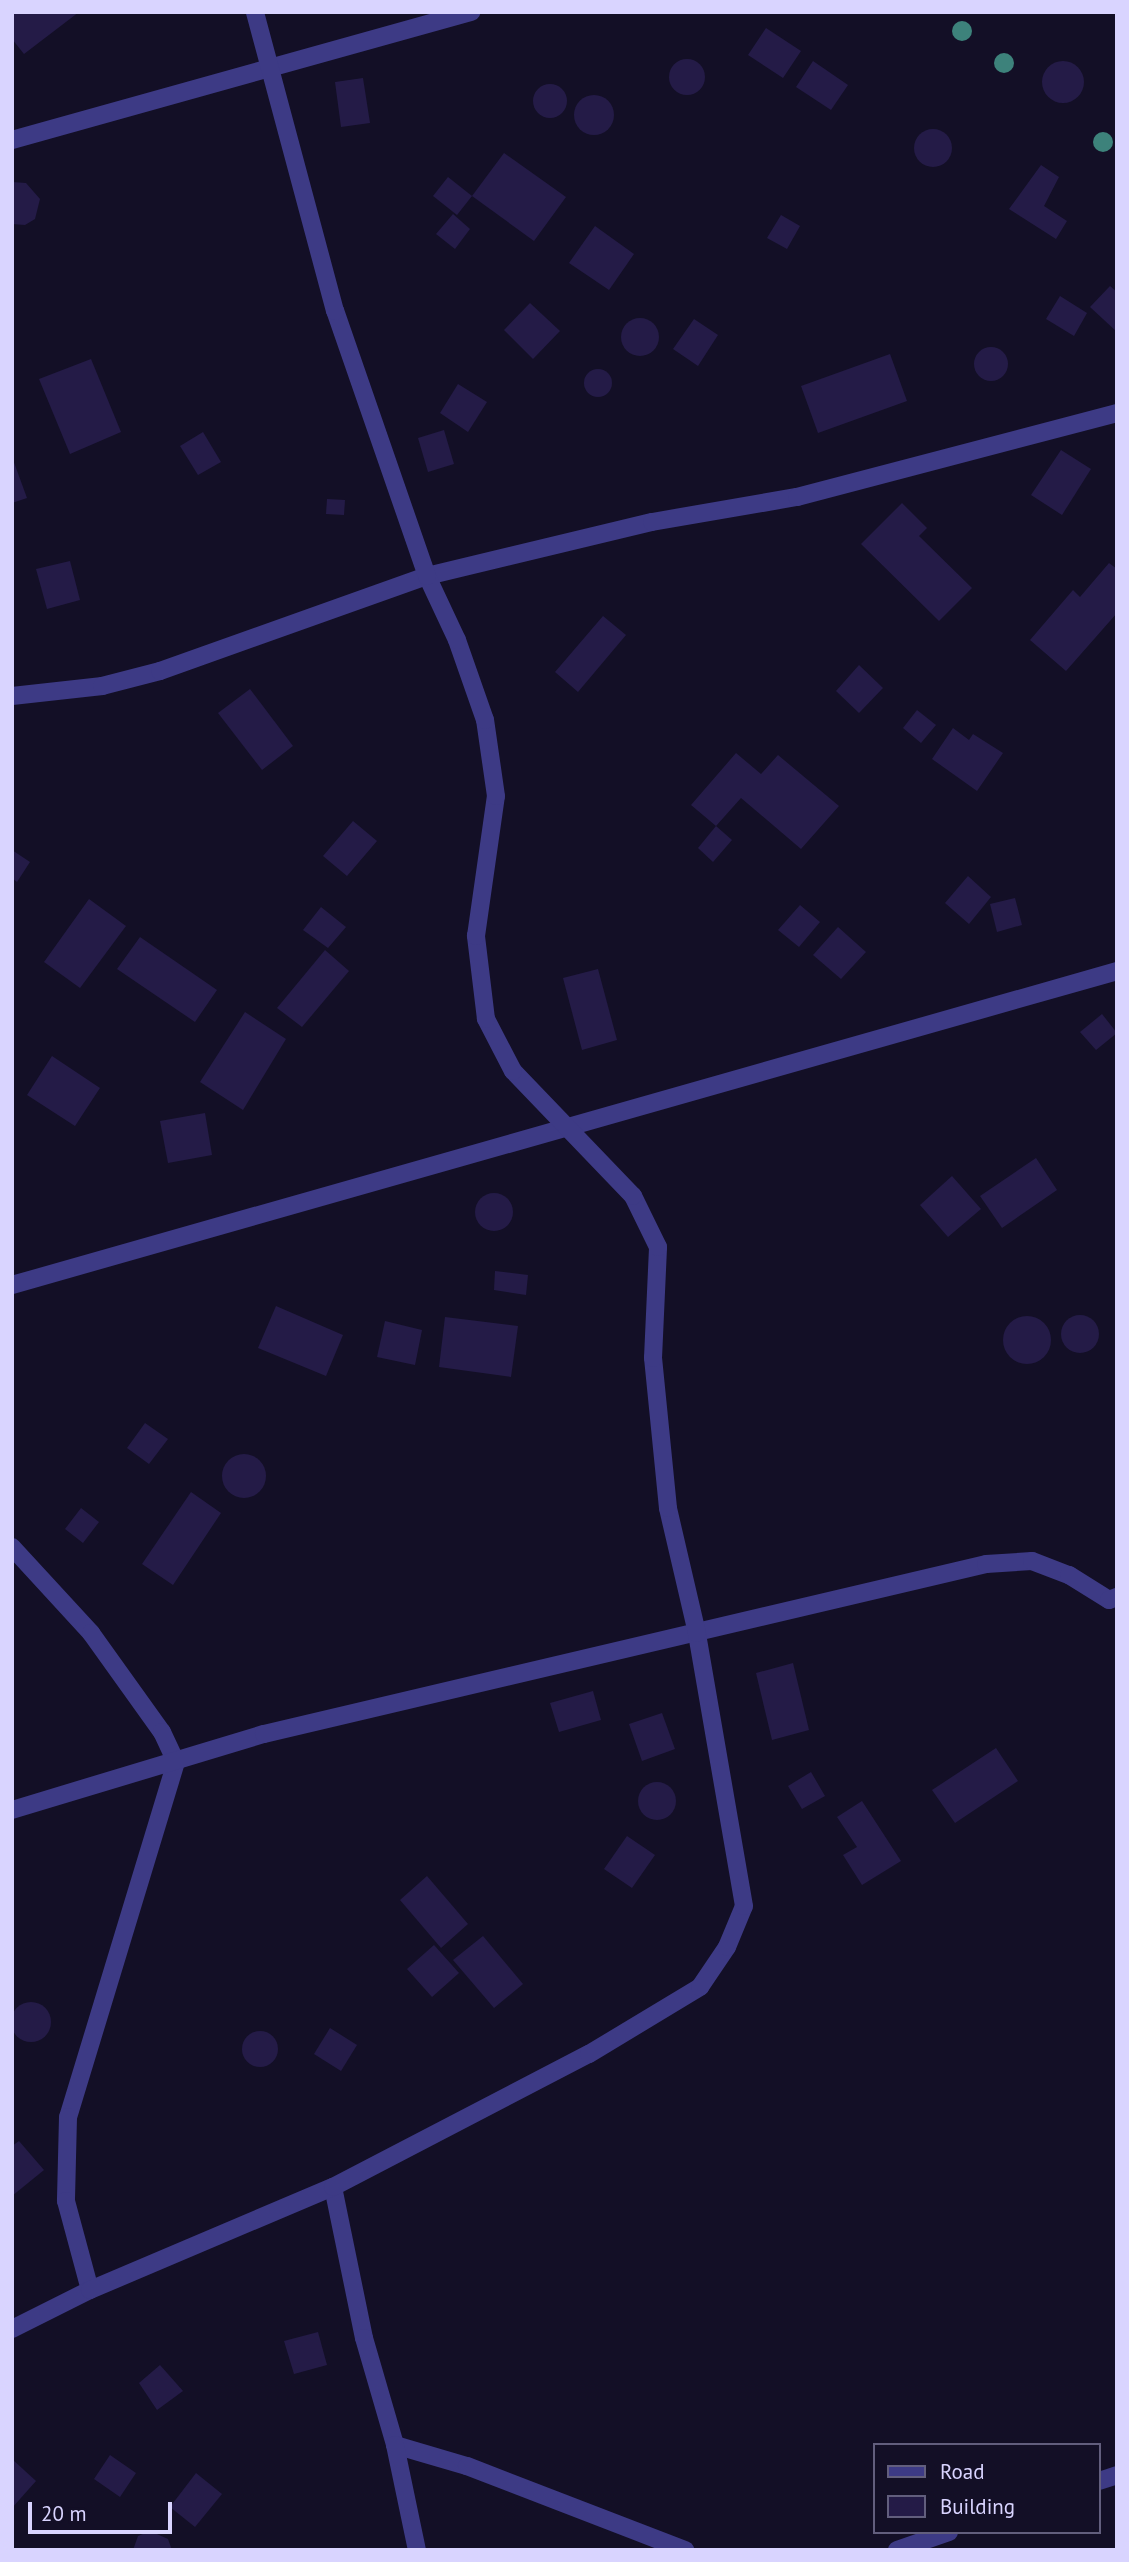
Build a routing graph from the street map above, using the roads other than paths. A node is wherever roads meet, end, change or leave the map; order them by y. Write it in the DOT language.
graph roads {
  1 [pos="255,12"];
  2 [pos="471,12"];
  3 [pos="270,71"];
  4 [pos="12,140"];
  5 [pos="1117,412"];
  6 [pos="427,576"];
  7 [pos="12,696"];
  8 [pos="1117,971"];
  9 [pos="561,1125"];
  10 [pos="12,1285"];
  11 [pos="12,1547"];
  12 [pos="1114,1602"];
  13 [pos="696,1633"];
  14 [pos="176,1762"];
  15 [pos="12,1810"];
  16 [pos="333,2187"];
  17 [pos="90,2290"];
  18 [pos="12,2329"];
  19 [pos="395,2445"];
  20 [pos="943,2534"];
  21 [pos="899,2549"];
  22 [pos="417,2550"];
  23 [pos="685,2550"];
  1 -- 3 [label="street"];
  2 -- 3 [label="street"];
  3 -- 4 [label="street"];
  3 -- 6 [label="street"];
  5 -- 6 [label="street"];
  6 -- 7 [label="street"];
  6 -- 9 [label="street"];
  8 -- 9 [label="street"];
  9 -- 10 [label="street"];
  9 -- 13 [label="street"];
  11 -- 14 [label="street"];
  12 -- 13 [label="street"];
  13 -- 14 [label="street"];
  13 -- 16 [label="street"];
  14 -- 15 [label="street"];
  14 -- 17 [label="street"];
  16 -- 17 [label="street"];
  16 -- 19 [label="street"];
  17 -- 18 [label="street"];
  19 -- 22 [label="street"];
  19 -- 23 [label="street"];
  20 -- 21 [label="street"];
}
